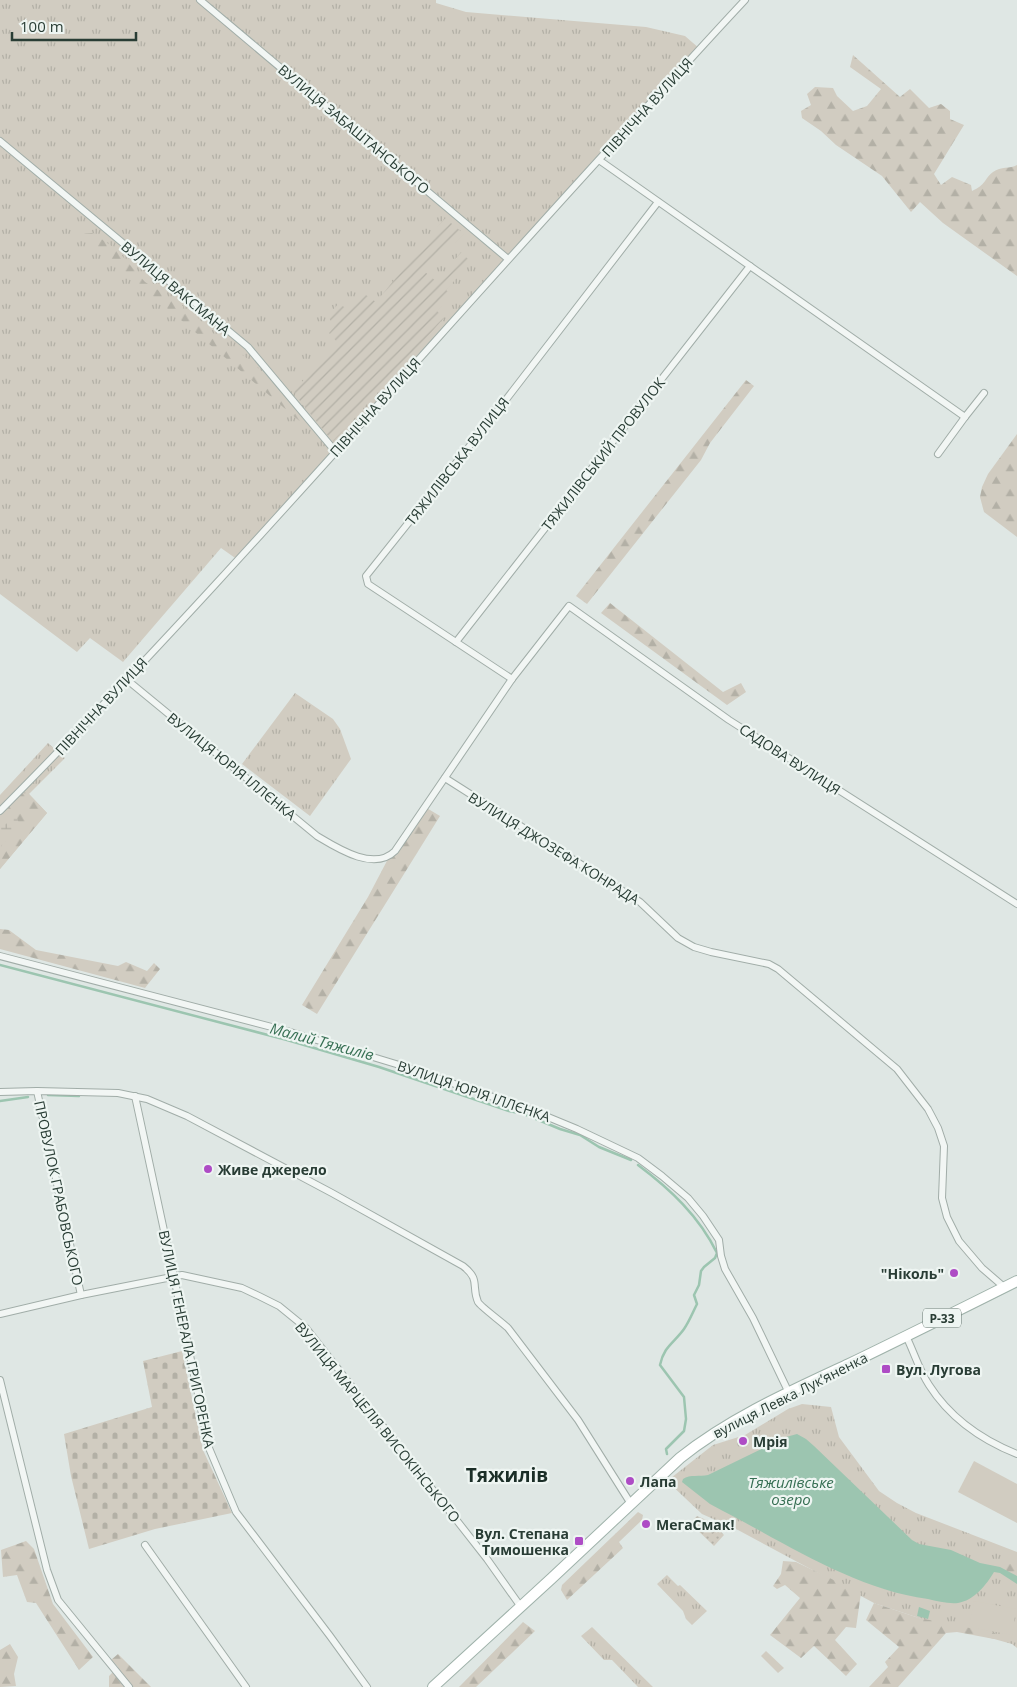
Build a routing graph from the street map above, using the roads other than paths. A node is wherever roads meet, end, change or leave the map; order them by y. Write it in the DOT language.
graph roads {
  1 [pos="200,0"];
  2 [pos="745,0"];
  3 [pos="0,141"];
  4 [pos="599,160"];
  5 [pos="658,202"];
  6 [pos="508,259"];
  7 [pos="750,266"];
  8 [pos="984,393"];
  9 [pos="965,417"];
  10 [pos="336,452"];
  11 [pos="938,454"];
  12 [pos="569,606"];
  13 [pos="456,642"];
  14 [pos="512,679"];
  15 [pos="126,680"];
  16 [pos="445,778"];
  17 [pos="0,810"];
  18 [pos="1017,904"];
  19 [pos="0,956"];
  20 [pos="37,1091"];
  21 [pos="0,1092"];
  22 [pos="135,1096"];
  23 [pos="174,1277"];
  24 [pos="1017,1281"];
  25 [pos="1004,1288"];
  26 [pos="81,1295"];
  27 [pos="0,1314"];
  28 [pos="906,1336"];
  29 [pos="0,1380"];
  30 [pos="789,1393"];
  31 [pos="1017,1454"];
  32 [pos="631,1504"];
  33 [pos="145,1545"];
  34 [pos="521,1607"];
  35 [pos="128,1687"];
  36 [pos="246,1687"];
  37 [pos="367,1687"];
  38 [pos="433,1687"];
  1 -- 6 [label="street, ВУЛИЦЯ ЗАБАШТАНСЬКОГО"];
  2 -- 4 [label="street, ПІВНІЧНА ВУЛИЦЯ"];
  3 -- 10 [label="street, ВУЛИЦЯ ВАКСМАНА"];
  4 -- 5 [label="street"];
  4 -- 6 [label="street, ПІВНІЧНА ВУЛИЦЯ"];
  5 -- 7 [label="street"];
  5 -- 13 [label="street, ТЯЖИЛІВСЬКА ВУЛИЦЯ"];
  6 -- 10 [label="street, ПІВНІЧНА ВУЛИЦЯ"];
  7 -- 9 [label="street"];
  7 -- 13 [label="street, ТЯЖИЛІВСЬКИЙ ПРОВУЛОК"];
  8 -- 9 [label="street"];
  9 -- 11 [label="street"];
  10 -- 15 [label="street, ПІВНІЧНА ВУЛИЦЯ"];
  12 -- 14 [label="street, ВУЛИЦЯ ЮРІЯ ІЛЛЄНКА"];
  12 -- 18 [label="street, САДОВА ВУЛИЦЯ"];
  13 -- 14 [label="street, ТЯЖИЛІВСЬКА ВУЛИЦЯ"];
  14 -- 16 [label="street, ВУЛИЦЯ ЮРІЯ ІЛЛЄНКА"];
  15 -- 16 [label="street, ВУЛИЦЯ ЮРІЯ ІЛЛЄНКА"];
  15 -- 17 [label="street, ПІВНІЧНА ВУЛИЦЯ"];
  16 -- 25 [label="street, ВУЛИЦЯ ДЖОЗЕФА КОНРАДА"];
  19 -- 30 [label="street, ВУЛИЦЯ ЮРІЯ ІЛЛЄНКА"];
  20 -- 21 [label="street"];
  20 -- 22 [label="street"];
  20 -- 26 [label="street, ПРОВУЛОК ГРАБОВСЬКОГО"];
  22 -- 23 [label="street, ВУЛИЦЯ ГЕНЕРАЛА ГРИГОРЕНКА"];
  22 -- 32 [label="street"];
  23 -- 26 [label="street, ВУЛИЦЯ МАРЦЕЛІЯ ВИСОКІНСЬКОГО"];
  23 -- 34 [label="street, ВУЛИЦЯ МАРЦЕЛІЯ ВИСОКІНСЬКОГО"];
  23 -- 37 [label="street, ВУЛИЦЯ ГЕНЕРАЛА ГРИГОРЕНКА"];
  24 -- 25 [label="main road, вулиця Левка Лукʼяненка / Р-33"];
  25 -- 28 [label="main road, вулиця Левка Лукʼяненка / Р-33"];
  26 -- 27 [label="street, ВУЛИЦЯ МАРЦЕЛІЯ ВИСОКІНСЬКОГО"];
  28 -- 30 [label="main road, вулиця Левка Лукʼяненка / Р-33"];
  28 -- 31 [label="street"];
  29 -- 35 [label="street"];
  30 -- 32 [label="main road, вулиця Левка Лукʼяненка / Р-33"];
  32 -- 34 [label="main road, вулиця Левка Лукʼяненка / Р-33"];
  33 -- 36 [label="street"];
  34 -- 38 [label="main road, вулиця Левка Лукʼяненка / Р-33"];
}
